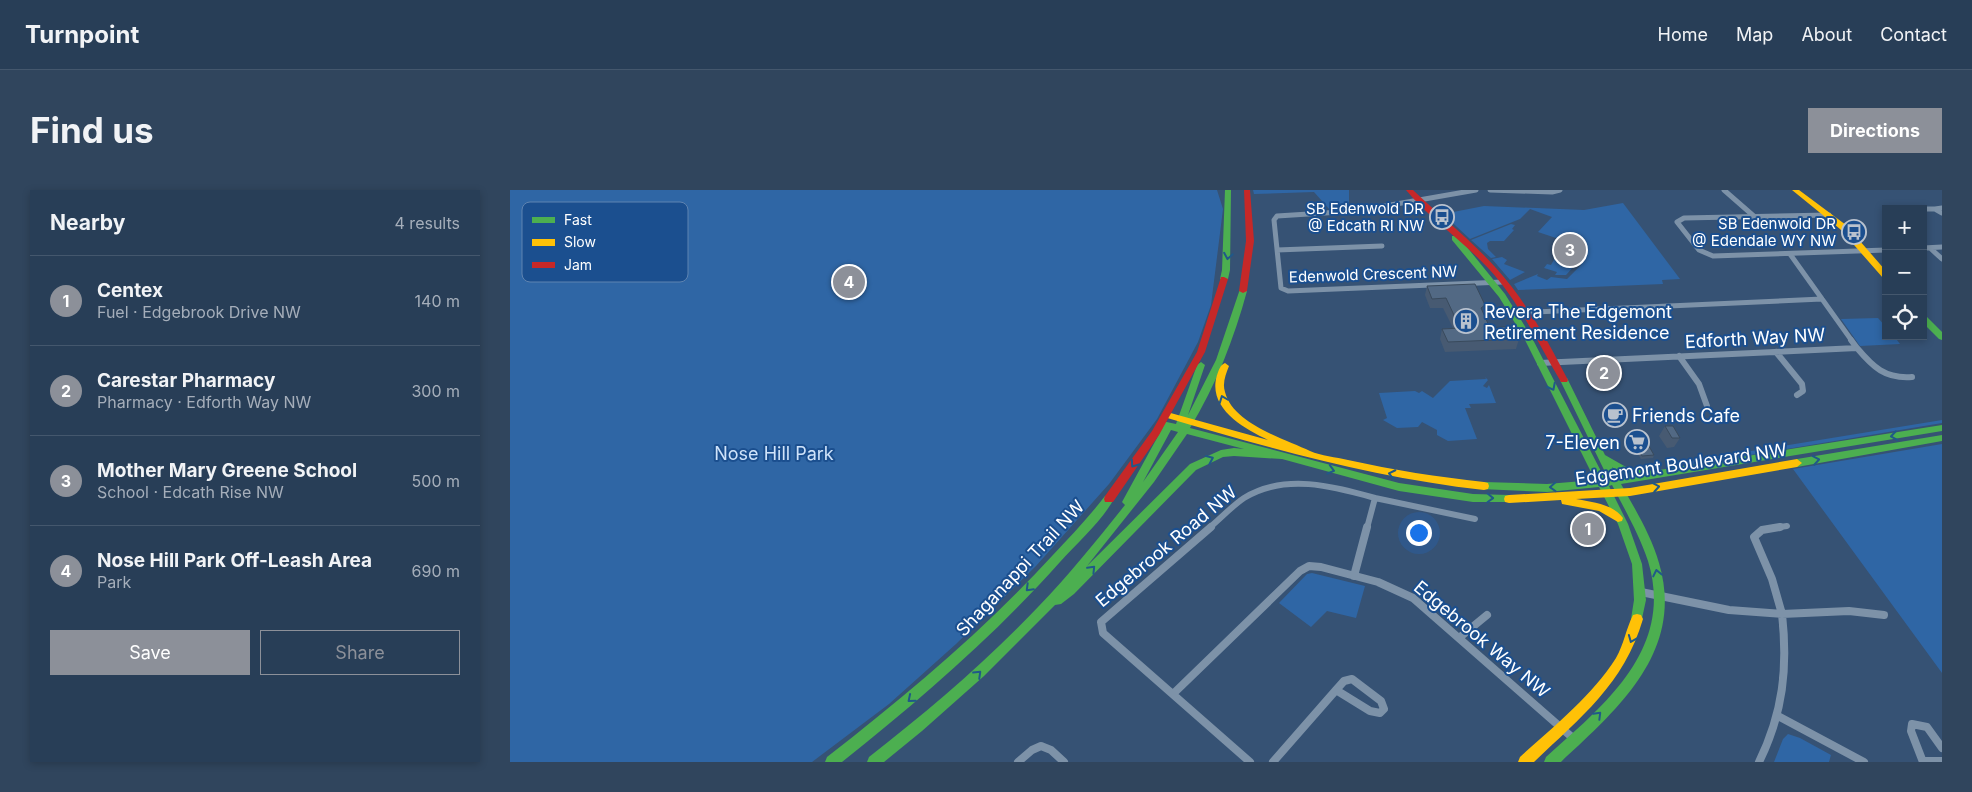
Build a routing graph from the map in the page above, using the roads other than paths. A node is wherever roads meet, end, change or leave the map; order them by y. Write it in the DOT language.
graph roads {
  1 [pos="1228,190"];
  2 [pos="1247,190"];
  3 [pos="1409,190"];
  4 [pos="1476,190"];
  5 [pos="1490,190"];
  6 [pos="1560,190"];
  7 [pos="1724,190"];
  8 [pos="1795,190"];
  9 [pos="1419,200"];
  10 [pos="1942,208"];
  11 [pos="1927,209"];
  12 [pos="1935,209"];
  13 [pos="1942,213"];
  14 [pos="1829,215"];
  15 [pos="1756,218"];
  16 [pos="1382,246"];
  17 [pos="1942,247"];
  18 [pos="1927,248"];
  19 [pos="1927,249"];
  20 [pos="1277,250"];
  21 [pos="1865,250"];
  22 [pos="1882,250"];
  23 [pos="1790,254"];
  24 [pos="1942,259"];
  25 [pos="1882,271"];
  26 [pos="1498,282"];
  27 [pos="1822,300"];
  28 [pos="1513,313"];
  29 [pos="1526,313"];
  30 [pos="1927,322"];
  31 [pos="1232,330"];
  32 [pos="1942,337"];
  33 [pos="1204,346"];
  34 [pos="1857,348"];
  35 [pos="1776,352"];
  36 [pos="1679,356"];
  37 [pos="1553,362"];
  38 [pos="1540,363"];
  39 [pos="1912,377"];
  40 [pos="1797,395"];
  41 [pos="1707,406"];
  42 [pos="1185,420"];
  43 [pos="1166,422"];
  44 [pos="1942,428"];
  45 [pos="1184,430"];
  46 [pos="1942,438"];
  47 [pos="1306,452"];
  48 [pos="1284,456"];
  49 [pos="1602,456"];
  50 [pos="1663,474"];
  51 [pos="1615,482"];
  52 [pos="1602,483"];
  53 [pos="1621,492"];
  54 [pos="1607,494"];
  55 [pos="1375,498"];
  56 [pos="1550,498"];
  57 [pos="1475,519"];
  58 [pos="1623,524"];
  59 [pos="1115,525"];
  60 [pos="1787,526"];
  61 [pos="1354,576"];
  62 [pos="1641,592"];
  63 [pos="1660,596"];
  64 [pos="1041,612"];
  65 [pos="1782,614"];
  66 [pos="1487,615"];
  67 [pos="1884,615"];
  68 [pos="1459,638"];
  69 [pos="1336,690"];
  70 [pos="1173,694"];
  71 [pos="1778,716"];
  72 [pos="1561,726"];
  73 [pos="1574,739"];
  74 [pos="1942,748"];
  75 [pos="1942,760"];
  76 [pos="832,762"];
  77 [pos="874,762"];
  78 [pos="1018,762"];
  79 [pos="1064,762"];
  80 [pos="1250,762"];
  81 [pos="1273,762"];
  82 [pos="1526,762"];
  83 [pos="1551,762"];
  84 [pos="1758,762"];
  85 [pos="1864,762"];
  86 [pos="1923,762"];
  1 -- 33 [label="main road, Shaganappi Trail NW, one-way"];
  2 -- 31 [label="main road"];
  3 -- 9 [label="main road"];
  4 -- 9 [label="street"];
  5 -- 6 [label="street"];
  7 -- 15 [label="street"];
  8 -- 14 [label="main road"];
  9 -- 20 [label="street, Edenwold Crescent NW"];
  9 -- 26 [label="main road"];
  10 -- 12 [label="street"];
  11 -- 12 [label="street"];
  12 -- 13 [label="street"];
  14 -- 15 [label="street"];
  14 -- 21 [label="main road"];
  15 -- 23 [label="street"];
  16 -- 20 [label="street"];
  17 -- 18 [label="street"];
  19 -- 24 [label="street"];
  20 -- 26 [label="street, Edenwold Crescent NW"];
  21 -- 22 [label="street"];
  21 -- 23 [label="street"];
  21 -- 25 [label="main road"];
  23 -- 27 [label="street, Edforth Way NW"];
  26 -- 28 [label="main road"];
  26 -- 29 [label="main road"];
  27 -- 29 [label="street"];
  27 -- 34 [label="street, Edforth Way NW"];
  28 -- 29 [label="street"];
  28 -- 38 [label="main road"];
  29 -- 37 [label="main road"];
  30 -- 32 [label="main road"];
  31 -- 42 [label="main road"];
  47 -- 31 [label="main road, one-way"];
  33 -- 42 [label="main road"];
  33 -- 43 [label="main road, Shaganappi Trail NW"];
  34 -- 35 [label="street, Edforth Way NW"];
  34 -- 39 [label="street"];
  35 -- 36 [label="street, Edforth Way NW"];
  35 -- 40 [label="street"];
  36 -- 37 [label="street, Edforth Way NW"];
  36 -- 41 [label="street"];
  37 -- 38 [label="street, Edforth Way NW"];
  37 -- 49 [label="main road"];
  38 -- 52 [label="main road, one-way"];
  42 -- 43 [label="main road, Edgemont Boulevard NW"];
  42 -- 45 [label="main road"];
  42 -- 47 [label="main road, Edgemont Boulevard NW"];
  43 -- 45 [label="main road, Edgemont Boulevard NW"];
  43 -- 59 [label="main road"];
  43 -- 76 [label="main road, Shaganappi Trail NW, one-way"];
  44 -- 50 [label="main road, Edgemont Boulevard NW, one-way"];
  45 -- 48 [label="main road, Edgemont Boulevard NW"];
  45 -- 59 [label="main road"];
  53 -- 46 [label="main road, Edgemont Boulevard NW, one-way"];
  52 -- 47 [label="main road, Edgemont Boulevard NW, one-way"];
  48 -- 56 [label="main road, Edgemont Boulevard NW, one-way"];
  64 -- 48 [label="main road, one-way"];
  49 -- 50 [label="main road"];
  49 -- 51 [label="main road"];
  50 -- 51 [label="main road, Edgemont Boulevard NW"];
  51 -- 52 [label="main road, Edgemont Boulevard NW"];
  51 -- 53 [label="main road"];
  52 -- 54 [label="main road"];
  53 -- 54 [label="main road, Edgemont Boulevard NW"];
  63 -- 53 [label="main road, one-way"];
  54 -- 56 [label="main road, Edgemont Boulevard NW"];
  54 -- 58 [label="main road"];
  55 -- 57 [label="street"];
  55 -- 61 [label="street"];
  55 -- 70 [label="street, Edgebrook Road NW"];
  56 -- 58 [label="main road"];
  58 -- 62 [label="main road"];
  59 -- 64 [label="main road"];
  60 -- 65 [label="street"];
  61 -- 68 [label="street, Edgebrook Way NW"];
  61 -- 70 [label="street, Edgebrook Way NW"];
  62 -- 63 [label="street"];
  62 -- 72 [label="main road, one-way"];
  63 -- 65 [label="street"];
  73 -- 63 [label="main road, one-way"];
  77 -- 64 [label="main road, one-way"];
  65 -- 67 [label="street"];
  65 -- 71 [label="street"];
  66 -- 68 [label="street"];
  68 -- 72 [label="street, Edgebrook Way NW"];
  69 -- 69 [label="street"];
  69 -- 81 [label="street"];
  70 -- 80 [label="street, Edgebrook Road NW"];
  71 -- 84 [label="street"];
  71 -- 85 [label="street"];
  72 -- 73 [label="street, Edgebrook Way NW"];
  72 -- 82 [label="main road"];
  73 -- 83 [label="main road"];
  74 -- 86 [label="street"];
  75 -- 86 [label="street"];
  78 -- 79 [label="street"];
}
